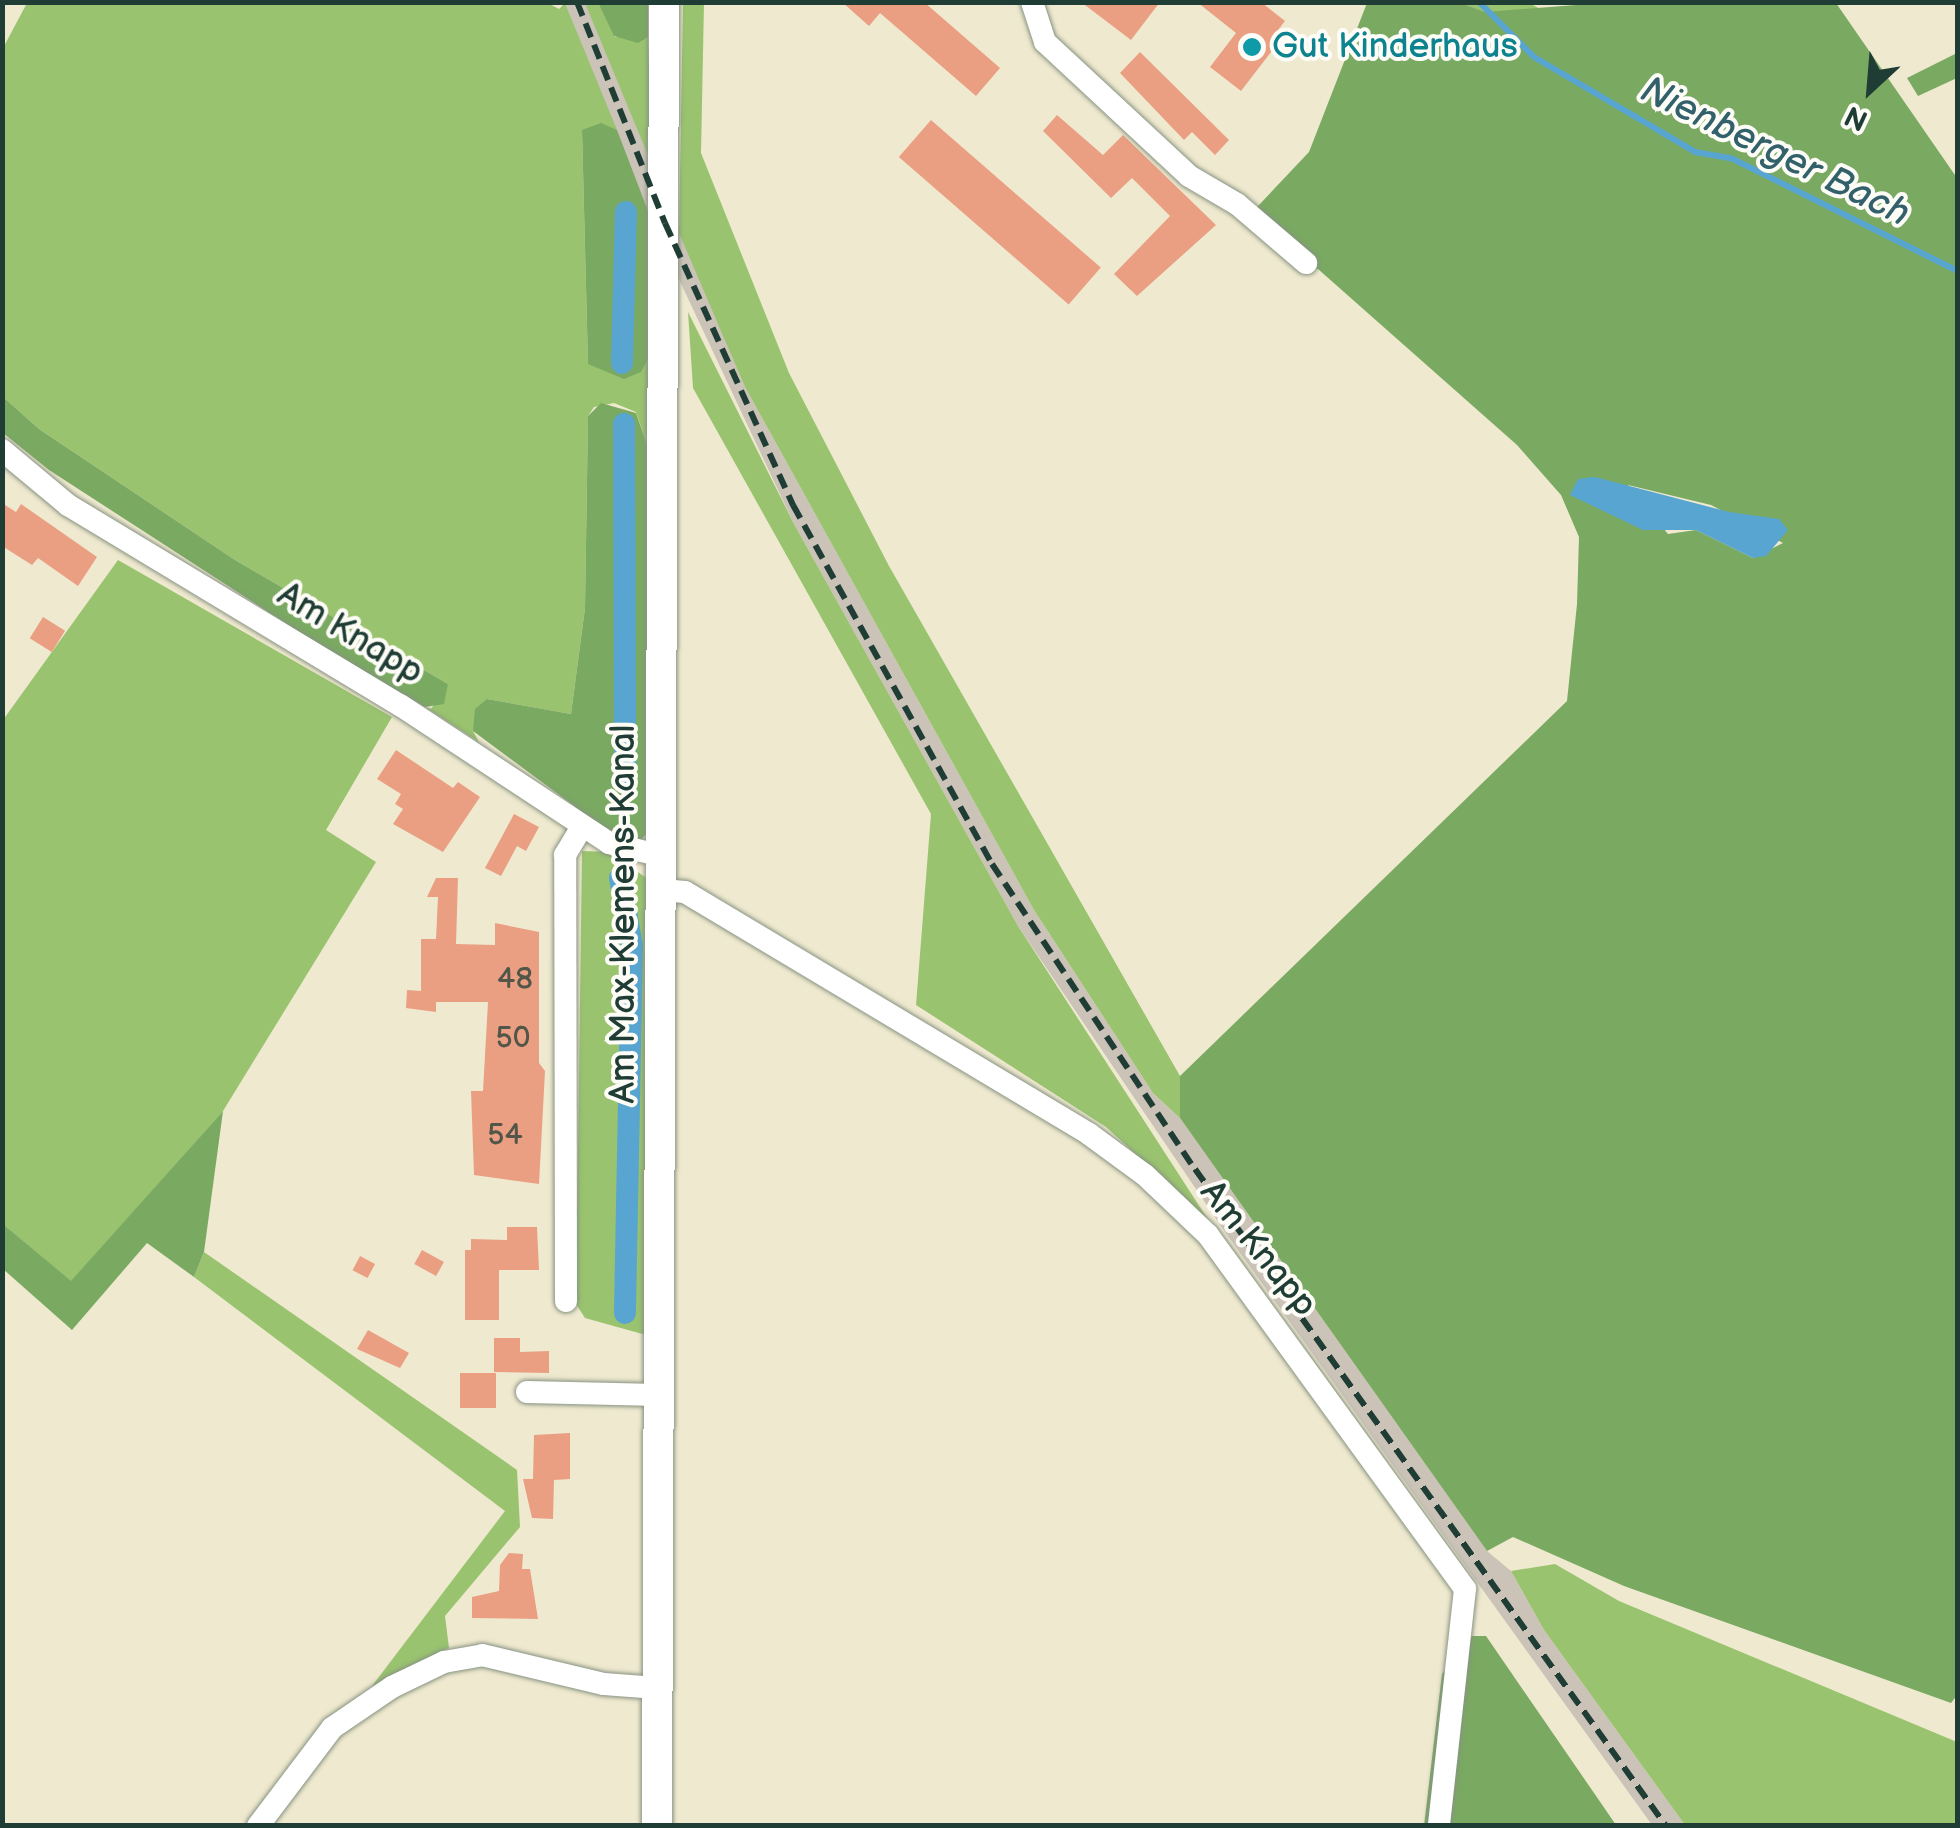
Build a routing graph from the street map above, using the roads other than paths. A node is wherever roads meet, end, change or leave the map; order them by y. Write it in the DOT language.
graph roads {
  1 [pos="664,2"];
  2 [pos="1032,2"];
  3 [pos="1306,263"];
  4 [pos="5,457"];
  5 [pos="582,827"];
  6 [pos="662,856"];
  7 [pos="662,890"];
  8 [pos="566,1300"];
  9 [pos="528,1392"];
  10 [pos="653,1395"];
  11 [pos="657,1688"];
  12 [pos="258,1826"];
  13 [pos="657,1826"];
  14 [pos="1438,1826"];
  1 -- 6 [label="main road, Am Max-Klemens-Kanal"];
  2 -- 3 [label="street"];
  4 -- 5 [label="street, Am Knapp"];
  5 -- 6 [label="street, Am Knapp"];
  5 -- 8 [label="street, Am Max-Klemens-Kanal"];
  6 -- 7 [label="main road, Am Max-Klemens-Kanal"];
  7 -- 10 [label="main road, Am Max-Klemens-Kanal"];
  7 -- 14 [label="street, Am Knapp"];
  9 -- 10 [label="street"];
  10 -- 11 [label="main road, Am Max-Klemens-Kanal"];
  11 -- 12 [label="street"];
  11 -- 13 [label="main road, Am Max-Klemens-Kanal"];
}
